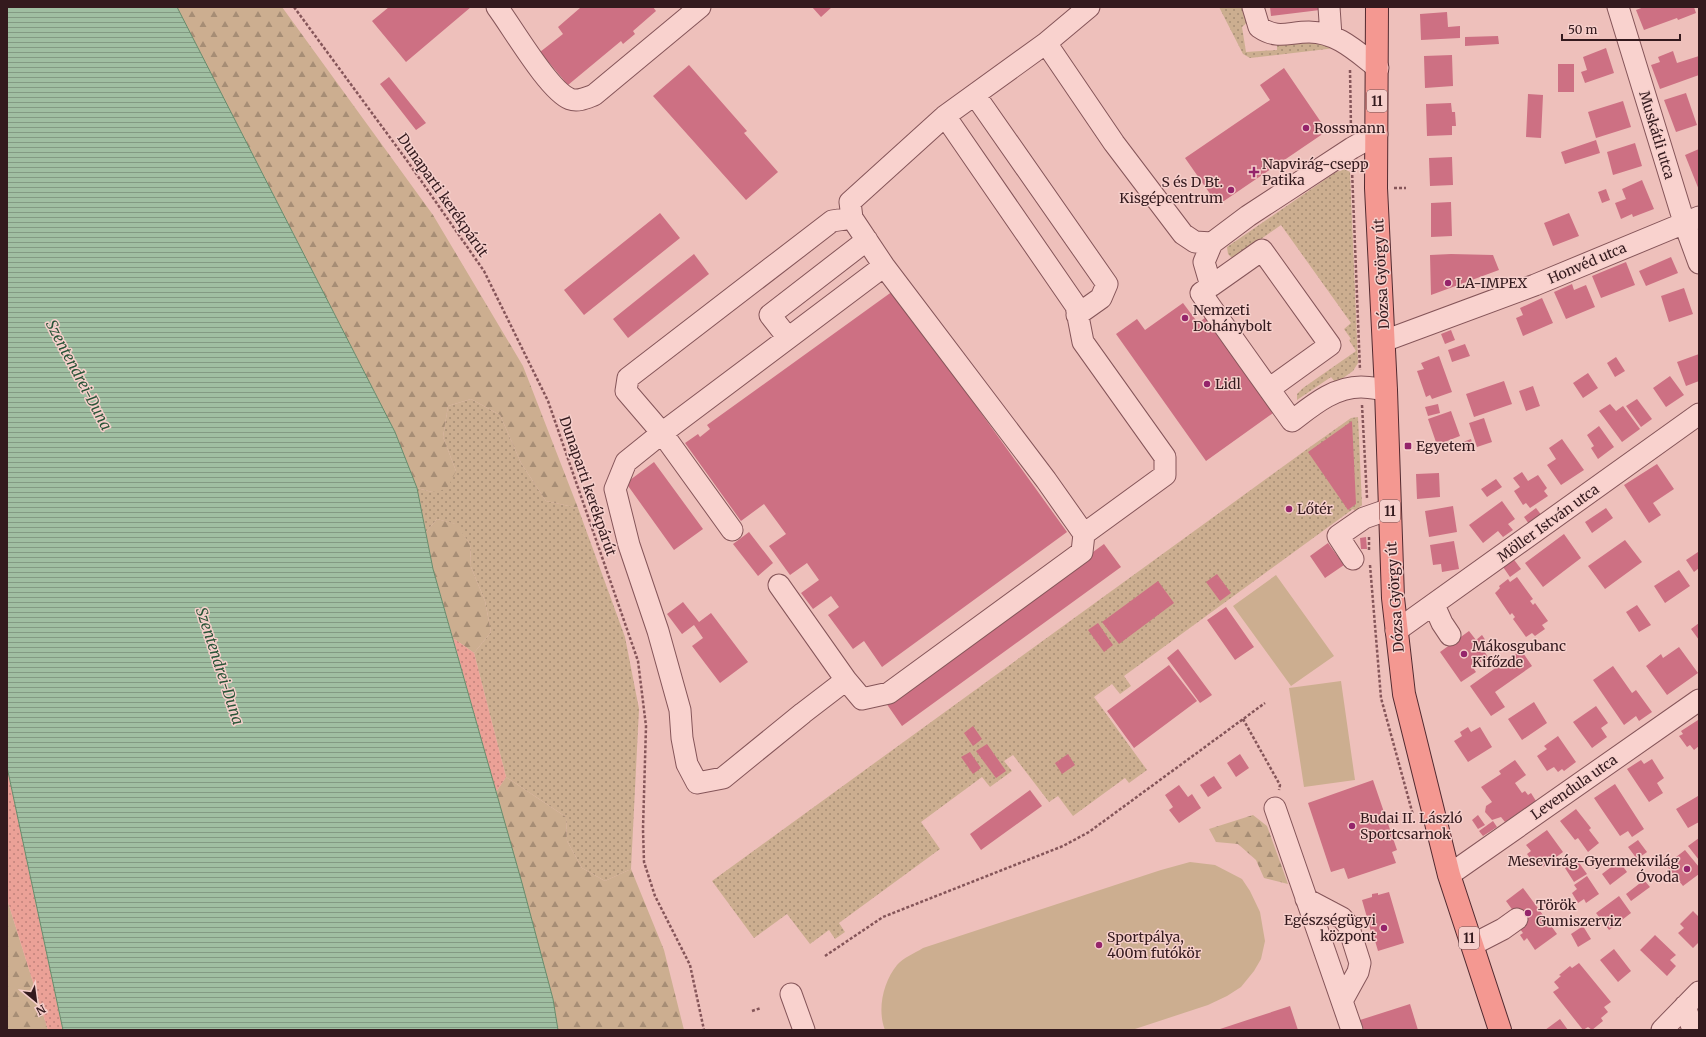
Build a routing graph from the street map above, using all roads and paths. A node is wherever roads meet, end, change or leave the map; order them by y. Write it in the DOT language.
graph roads {
  1 [pos="294,7"];
  2 [pos="497,7"];
  3 [pos="700,7"];
  4 [pos="1089,7"];
  5 [pos="1253,7"];
  6 [pos="1328,7"];
  7 [pos="1377,7"];
  8 [pos="1618,7"];
  9 [pos="1331,36"];
  10 [pos="1046,43"];
  11 [pos="1350,45"];
  12 [pos="1378,68"];
  13 [pos="974,95"];
  14 [pos="945,116"];
  15 [pos="1377,134"];
  16 [pos="1352,148"];
  17 [pos="852,218"];
  18 [pos="1692,220"];
  19 [pos="867,240"];
  20 [pos="1212,243"];
  21 [pos="1699,263"];
  22 [pos="884,266"];
  23 [pos="1211,286"];
  24 [pos="1078,315"];
  25 [pos="788,338"];
  26 [pos="1384,341"];
  27 [pos="1361,387"];
  28 [pos="1269,389"];
  29 [pos="1386,390"];
  30 [pos="1699,414"];
  31 [pos="662,433"];
  32 [pos="1390,509"];
  33 [pos="732,530"];
  34 [pos="1084,534"];
  35 [pos="1352,559"];
  36 [pos="779,585"];
  37 [pos="1434,605"];
  38 [pos="1396,631"];
  39 [pos="1450,635"];
  40 [pos="846,680"];
  41 [pos="1699,700"];
  42 [pos="1265,703"];
  43 [pos="1243,718"];
  44 [pos="1275,808"];
  45 [pos="1448,875"];
  46 [pos="1306,899"];
  47 [pos="1511,921"];
  48 [pos="1472,945"];
  49 [pos="825,956"];
  50 [pos="791,994"];
  51 [pos="1692,999"];
  52 [pos="1342,1001"];
  53 [pos="761,1008"];
  54 [pos="752,1011"];
  55 [pos="704,1030"];
  56 [pos="804,1030"];
  57 [pos="1352,1030"];
  58 [pos="1500,1030"];
  59 [pos="1662,1030"];
  60 [pos="1693,1030"];
  1 -- 55 [label="path, Dunaparti kerékpárút"];
  2 -- 3 [label="street"];
  4 -- 10 [label="street"];
  5 -- 9 [label="street"];
  6 -- 9 [label="street"];
  7 -- 12 [label="main road, Dózsa György út / 11"];
  8 -- 18 [label="street, Muskátli utca"];
  9 -- 11 [label="street"];
  10 -- 13 [label="street"];
  10 -- 20 [label="street"];
  11 -- 12 [label="street"];
  11 -- 16 [label="path"];
  12 -- 15 [label="main road, Dózsa György út / 11"];
  13 -- 14 [label="street"];
  13 -- 24 [label="street"];
  14 -- 17 [label="street"];
  14 -- 24 [label="street"];
  15 -- 16 [label="street"];
  15 -- 26 [label="main road, Dózsa György út / 11"];
  16 -- 20 [label="street"];
  16 -- 27 [label="path"];
  17 -- 19 [label="street"];
  17 -- 31 [label="street"];
  18 -- 21 [label="street, Muskátli utca"];
  18 -- 26 [label="street, Honvéd utca"];
  19 -- 22 [label="street"];
  19 -- 25 [label="street"];
  20 -- 23 [label="street"];
  22 -- 25 [label="street"];
  22 -- 34 [label="street"];
  23 -- 28 [label="street"];
  23 -- 28 [label="street"];
  24 -- 34 [label="street"];
  25 -- 31 [label="street"];
  26 -- 29 [label="main road, Dózsa György út / 11"];
  27 -- 28 [label="street"];
  27 -- 29 [label="street"];
  29 -- 32 [label="main road, Dózsa György út / 11"];
  30 -- 37 [label="street, Möller István utca"];
  31 -- 33 [label="street"];
  31 -- 40 [label="street"];
  32 -- 35 [label="street"];
  32 -- 38 [label="main road, Dózsa György út / 11"];
  34 -- 40 [label="street"];
  36 -- 40 [label="street"];
  37 -- 38 [label="street, Möller István utca"];
  37 -- 39 [label="street"];
  38 -- 45 [label="main road, Dózsa György út / 11"];
  41 -- 45 [label="street, Levendula utca"];
  42 -- 43 [label="path"];
  43 -- 44 [label="path"];
  43 -- 49 [label="path"];
  44 -- 46 [label="street"];
  45 -- 48 [label="main road, Dózsa György út / 11"];
  46 -- 52 [label="street"];
  46 -- 52 [label="street"];
  47 -- 48 [label="street"];
  48 -- 58 [label="main road, Dózsa György út / 11"];
  50 -- 56 [label="street"];
  51 -- 59 [label="street"];
  51 -- 60 [label="street"];
  52 -- 57 [label="street"];
  53 -- 54 [label="path"];
}
